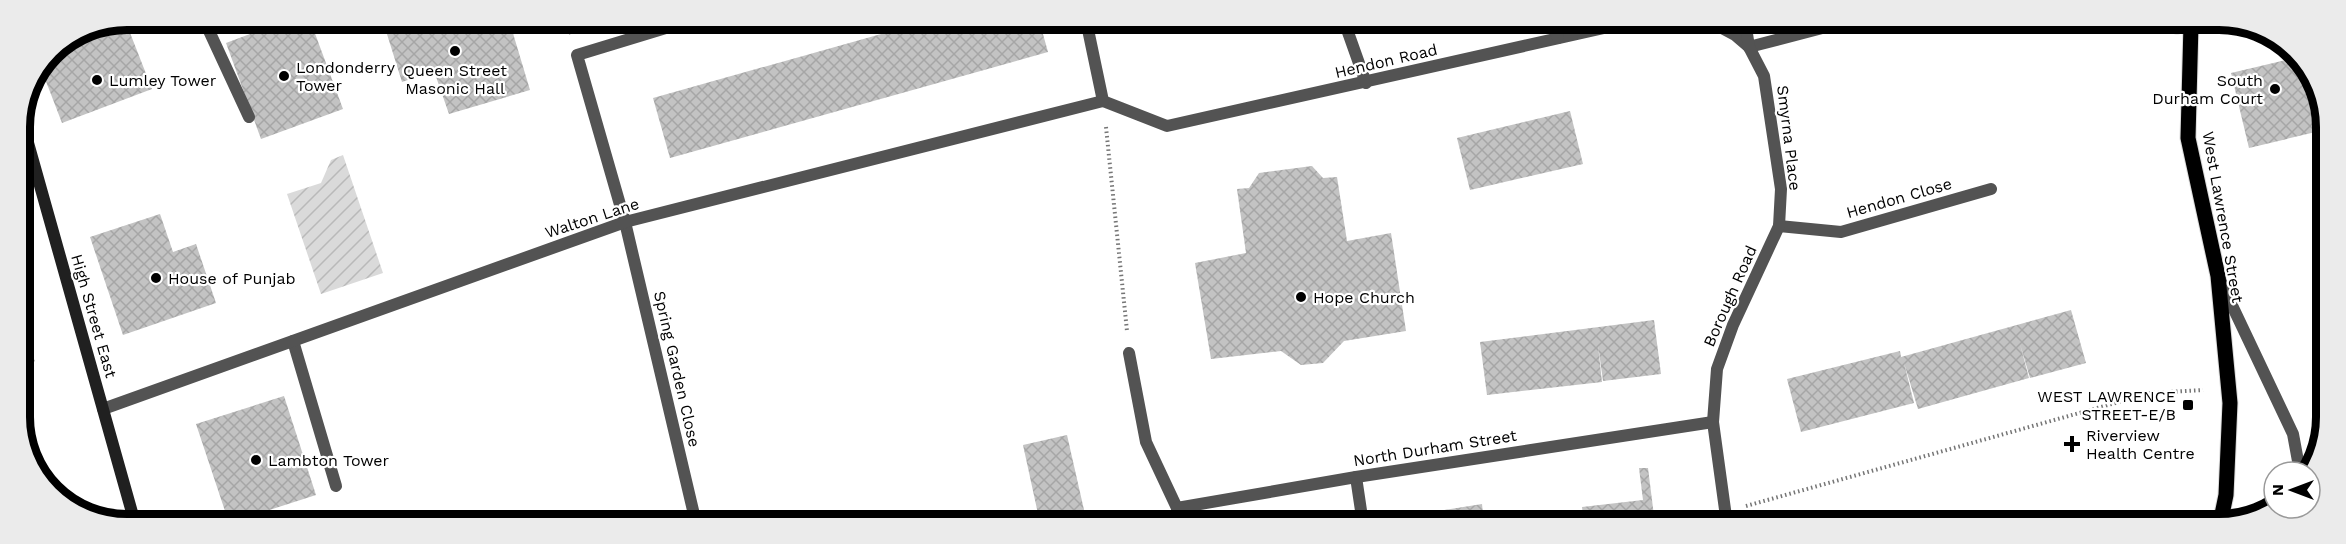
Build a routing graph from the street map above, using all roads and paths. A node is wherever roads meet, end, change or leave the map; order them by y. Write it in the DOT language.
graph roads {
  1 [pos="209,30"];
  2 [pos="659,30"];
  3 [pos="1088,30"];
  4 [pos="1347,30"];
  5 [pos="1555,30"];
  6 [pos="1595,30"];
  7 [pos="1726,30"];
  8 [pos="1746,30"];
  9 [pos="1814,30"];
  10 [pos="2193,30"];
  11 [pos="1558,38"];
  12 [pos="1749,47"];
  13 [pos="1366,83"];
  14 [pos="1103,101"];
  15 [pos="249,117"];
  16 [pos="30,150"];
  17 [pos="1991,189"];
  18 [pos="625,222"];
  19 [pos="1779,226"];
  20 [pos="2218,276"];
  21 [pos="293,341"];
  22 [pos="1129,353"];
  23 [pos="2229,389"];
  24 [pos="103,409"];
  25 [pos="1713,422"];
  26 [pos="2298,460"];
  27 [pos="1356,477"];
  28 [pos="336,486"];
  29 [pos="1177,508"];
  30 [pos="133,514"];
  31 [pos="694,514"];
  32 [pos="1178,514"];
  33 [pos="1362,514"];
  34 [pos="1725,514"];
  35 [pos="1740,514"];
  36 [pos="2222,514"];
  1 -- 15 [label="street"];
  2 -- 18 [label="street, Spring Garden Close"];
  3 -- 14 [label="street"];
  4 -- 13 [label="street"];
  5 -- 11 [label="street"];
  6 -- 11 [label="street, Hendon Road"];
  7 -- 12 [label="street, Hendon Road"];
  8 -- 12 [label="street, Smyrna Place"];
  9 -- 12 [label="street"];
  10 -- 20 [label="main road, West Lawrence Street"];
  11 -- 13 [label="street, Hendon Road"];
  12 -- 19 [label="street, Smyrna Place"];
  13 -- 14 [label="street, Hendon Road"];
  14 -- 18 [label="street, Walton Lane"];
  14 -- 22 [label="path"];
  16 -- 24 [label="main road, High Street East"];
  17 -- 19 [label="street, Hendon Close"];
  18 -- 21 [label="street, Walton Lane"];
  18 -- 31 [label="street, Spring Garden Close"];
  19 -- 25 [label="street, Borough Road"];
  20 -- 23 [label="main road, West Lawrence Street"];
  20 -- 26 [label="street"];
  21 -- 24 [label="street, Walton Lane"];
  21 -- 28 [label="street"];
  22 -- 29 [label="street"];
  23 -- 35 [label="path"];
  23 -- 36 [label="main road, West Lawrence Street"];
  24 -- 30 [label="main road, High Street East"];
  25 -- 27 [label="street, North Durham Street"];
  25 -- 34 [label="street, Borough Road"];
  27 -- 29 [label="street, North Durham Street"];
  27 -- 33 [label="street"];
  29 -- 32 [label="street"];
}
